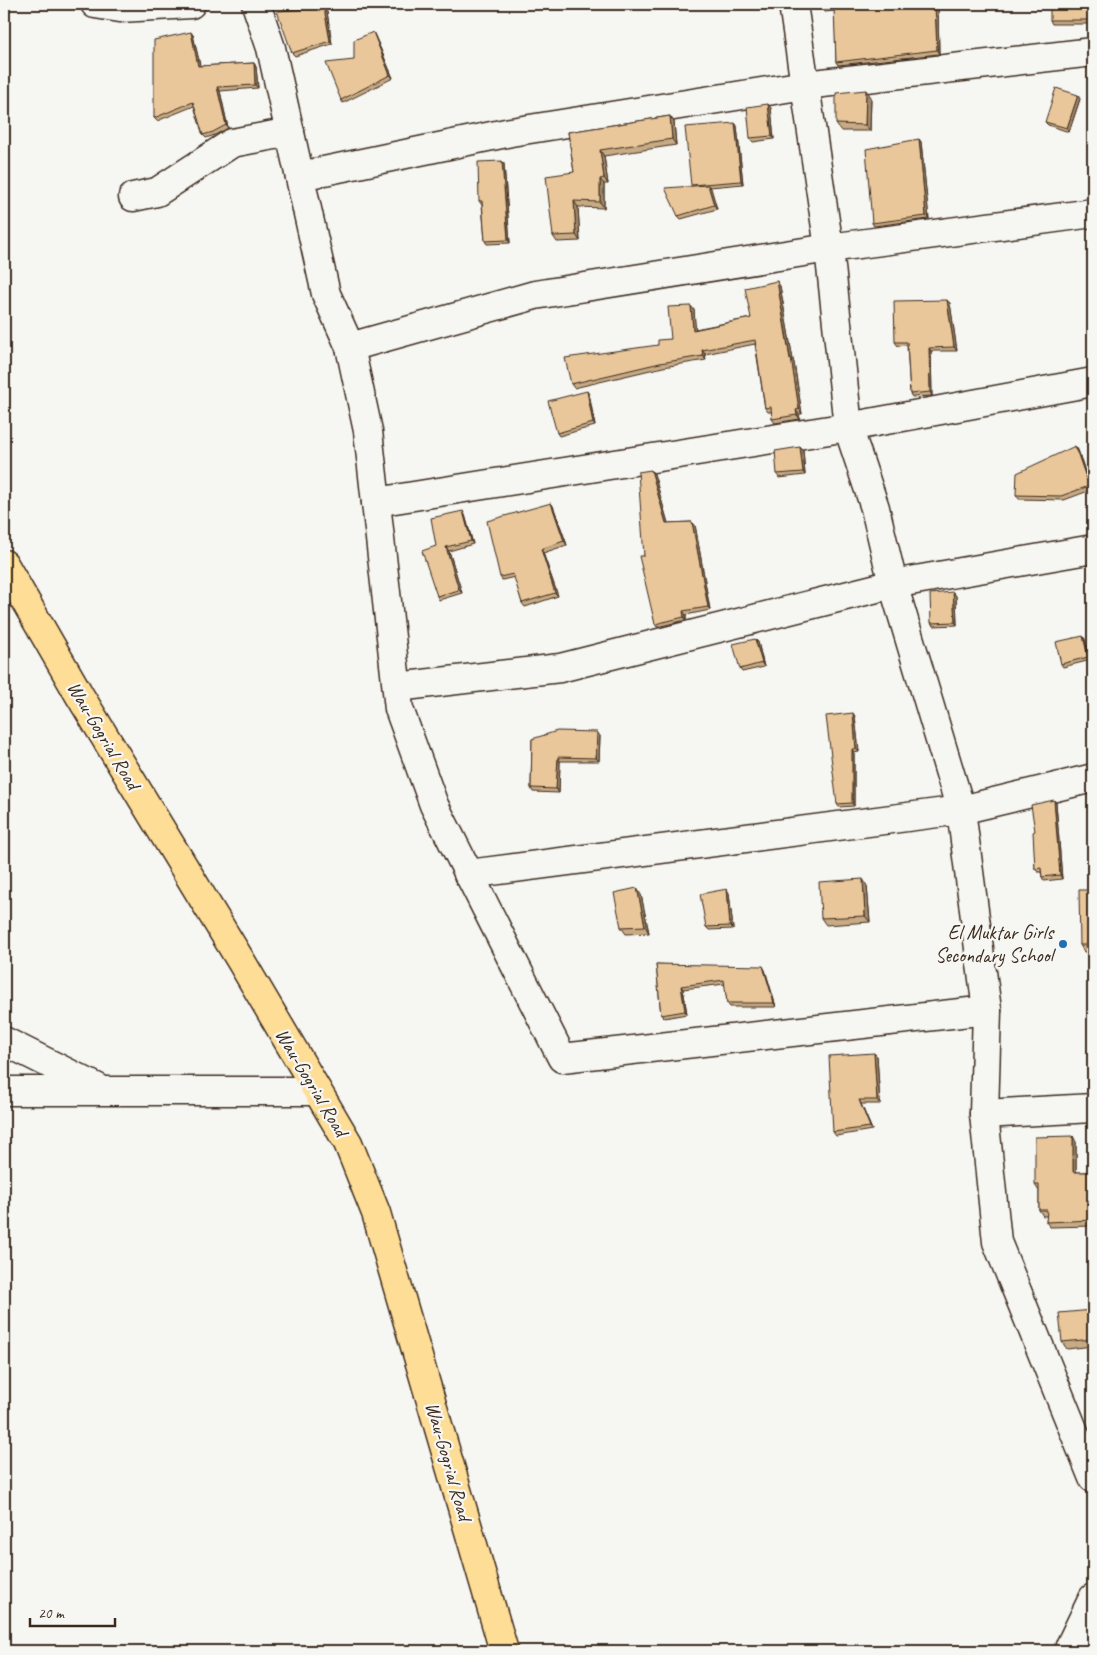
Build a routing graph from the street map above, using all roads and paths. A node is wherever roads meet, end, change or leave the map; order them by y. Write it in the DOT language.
graph roads {
  1 [pos="95,4"];
  2 [pos="191,4"];
  3 [pos="256,4"];
  4 [pos="793,4"];
  5 [pos="1093,52"];
  6 [pos="805,85"];
  7 [pos="290,132"];
  8 [pos="300,176"];
  9 [pos="134,198"];
  10 [pos="1093,213"];
  11 [pos="829,248"];
  12 [pos="350,347"];
  13 [pos="1093,382"];
  14 [pos="848,427"];
  15 [pos="376,502"];
  16 [pos="1093,549"];
  17 [pos="4,564"];
  18 [pos="893,584"];
  19 [pos="397,687"];
  20 [pos="1093,778"];
  21 [pos="961,810"];
  22 [pos="468,874"];
  23 [pos="987,1010"];
  24 [pos="4,1040"];
  25 [pos="4,1091"];
  26 [pos="104,1091"];
  27 [pos="317,1091"];
  28 [pos="1093,1108"];
  29 [pos="984,1114"];
  30 [pos="1093,1478"];
  31 [pos="1093,1598"];
  32 [pos="504,1651"];
  33 [pos="1073,1651"];
  1 -- 2 [label="street"];
  3 -- 7 [label="street"];
  4 -- 6 [label="street"];
  5 -- 6 [label="street"];
  6 -- 8 [label="street"];
  6 -- 11 [label="street"];
  7 -- 8 [label="street"];
  7 -- 9 [label="street"];
  8 -- 12 [label="street"];
  10 -- 11 [label="street"];
  11 -- 12 [label="street"];
  11 -- 14 [label="street"];
  12 -- 15 [label="street"];
  13 -- 14 [label="street"];
  14 -- 15 [label="street"];
  14 -- 18 [label="street"];
  15 -- 19 [label="street"];
  16 -- 18 [label="street"];
  17 -- 27 [label="main road, Wau-Gogrial Road"];
  18 -- 19 [label="street"];
  18 -- 21 [label="street"];
  19 -- 22 [label="street"];
  20 -- 21 [label="street"];
  21 -- 22 [label="street"];
  21 -- 23 [label="street"];
  22 -- 23 [label="street"];
  23 -- 29 [label="street"];
  24 -- 26 [label="street"];
  25 -- 26 [label="street"];
  26 -- 27 [label="street"];
  27 -- 32 [label="main road, Wau-Gogrial Road"];
  28 -- 29 [label="street"];
  29 -- 30 [label="street"];
  31 -- 33 [label="street"];
}
